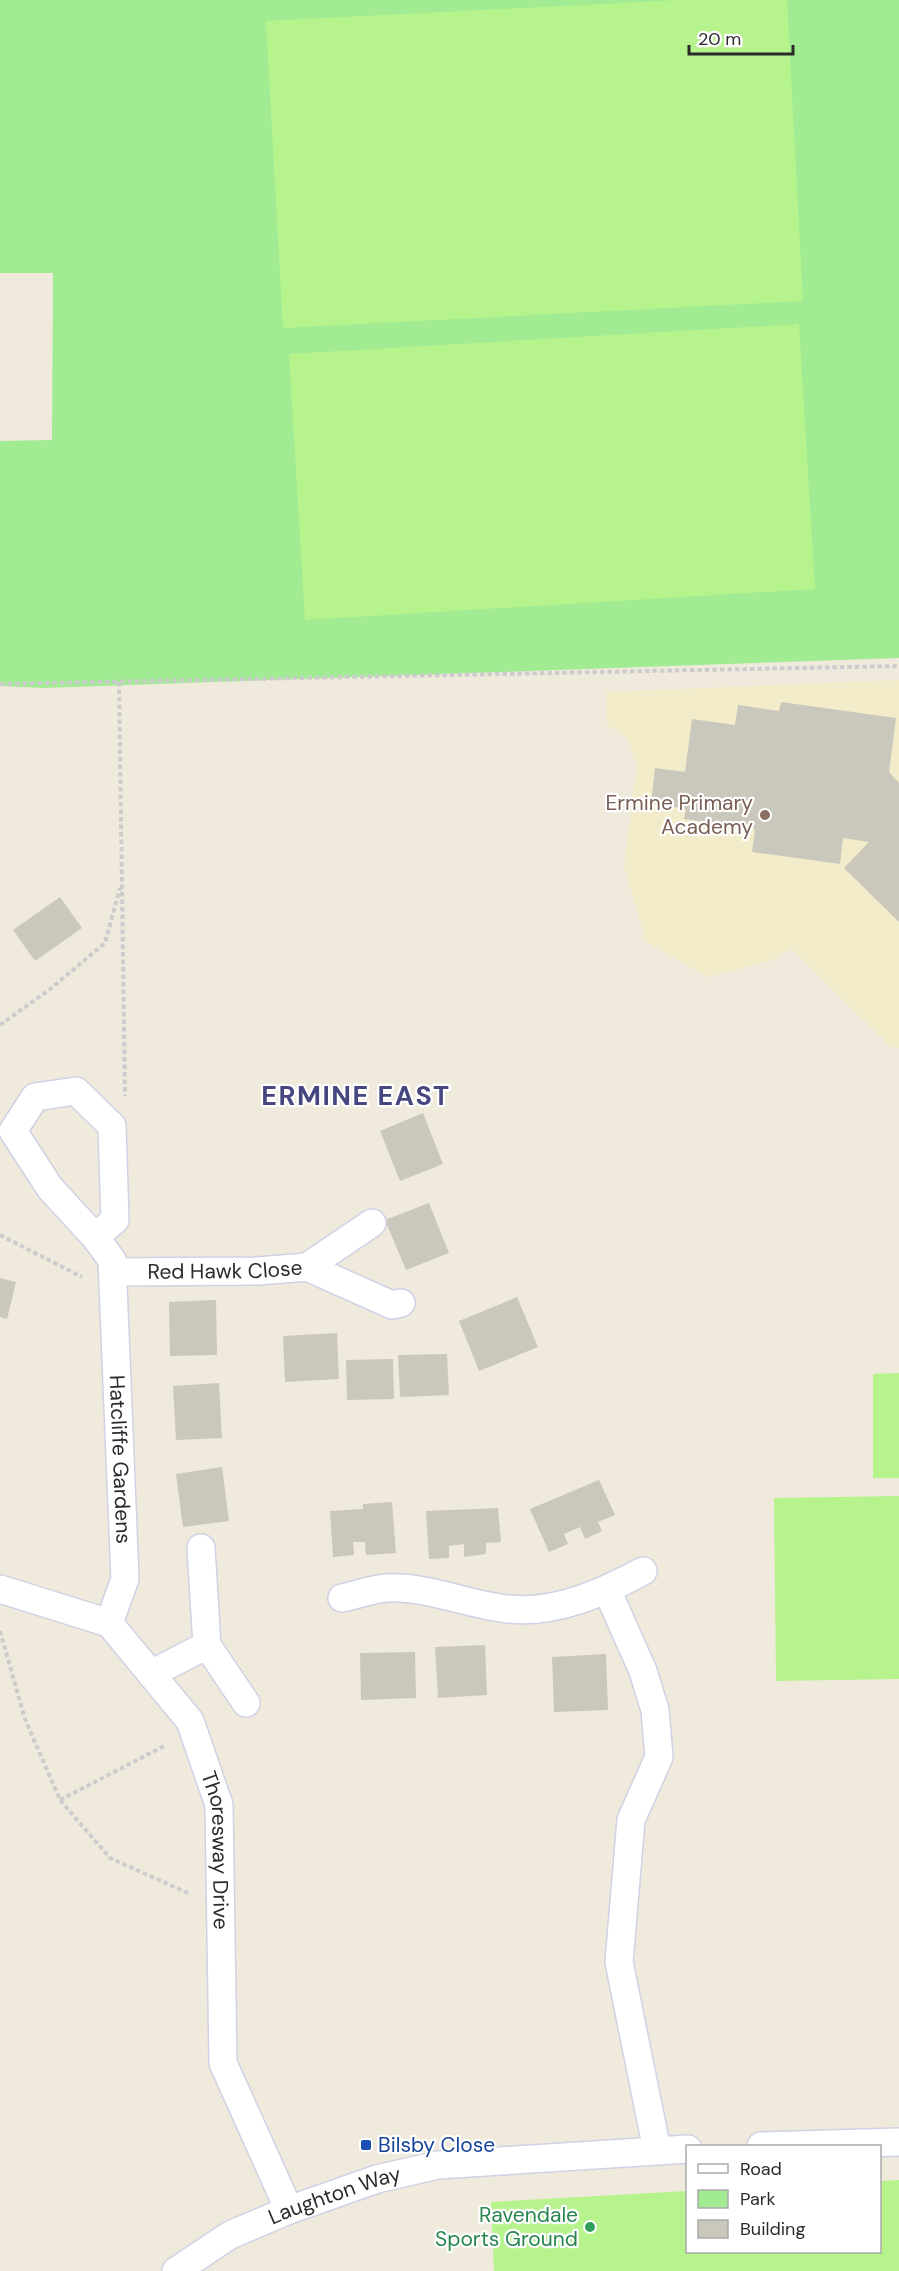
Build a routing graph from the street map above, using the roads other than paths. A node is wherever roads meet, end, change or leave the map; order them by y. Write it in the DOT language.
graph roads {
  1 [pos="372,1223"];
  2 [pos="95,1238"];
  3 [pos="307,1267"];
  4 [pos="114,1282"];
  5 [pos="401,1303"];
  6 [pos="201,1548"];
  7 [pos="643,1571"];
  8 [pos="0,1589"];
  9 [pos="607,1590"];
  10 [pos="342,1598"];
  11 [pos="109,1623"];
  12 [pos="207,1645"];
  13 [pos="151,1674"];
  14 [pos="246,1704"];
  15 [pos="899,2142"];
  16 [pos="796,2145"];
  17 [pos="686,2149"];
  18 [pos="657,2150"];
  19 [pos="290,2210"];
  20 [pos="176,2271"];
  1 -- 3 [label="street"];
  2 -- 2 [label="street, Hatcliffe Gardens"];
  2 -- 4 [label="street, Hatcliffe Gardens"];
  3 -- 4 [label="street, Red Hawk Close"];
  3 -- 5 [label="street, Red Hawk Close"];
  4 -- 11 [label="street, Hatcliffe Gardens"];
  6 -- 12 [label="street"];
  7 -- 9 [label="street"];
  8 -- 11 [label="street"];
  9 -- 10 [label="street"];
  9 -- 18 [label="street"];
  11 -- 13 [label="street, Thoresway Drive"];
  12 -- 13 [label="street"];
  12 -- 14 [label="street"];
  13 -- 19 [label="street, Thoresway Drive"];
  15 -- 16 [label="street"];
  17 -- 18 [label="street, Laughton Way"];
  18 -- 19 [label="street, Laughton Way"];
  19 -- 20 [label="street, Laughton Way"];
}
